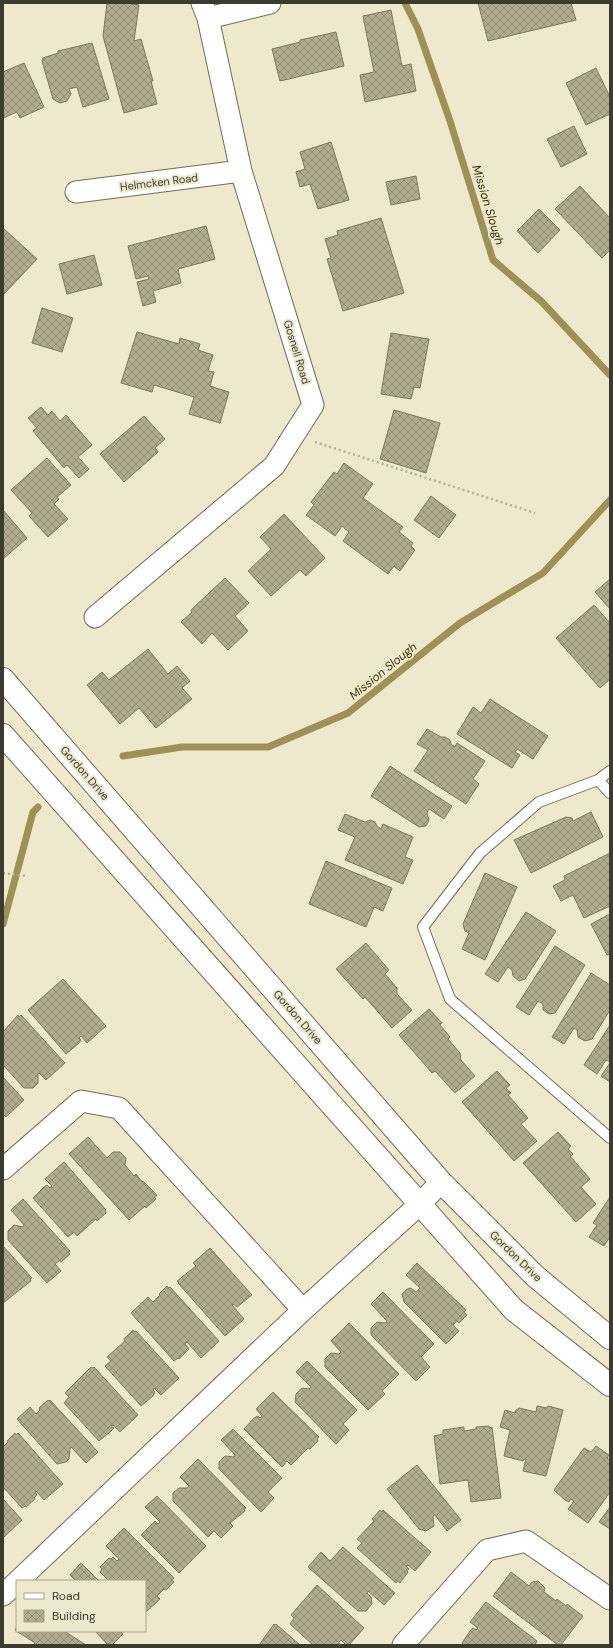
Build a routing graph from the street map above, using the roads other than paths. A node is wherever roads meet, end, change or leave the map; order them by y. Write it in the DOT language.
graph roads {
  1 [pos="270,3"];
  2 [pos="205,10"];
  3 [pos="241,171"];
  4 [pos="76,192"];
  5 [pos="95,617"];
  6 [pos="3,679"];
  7 [pos="3,735"];
  8 [pos="610,771"];
  9 [pos="598,780"];
  10 [pos="610,793"];
  11 [pos="610,1138"];
  12 [pos="3,1169"];
  13 [pos="441,1182"];
  14 [pos="420,1204"];
  15 [pos="303,1310"];
  16 [pos="610,1338"];
  17 [pos="610,1385"];
  18 [pos="18,1580"];
  19 [pos="16,1582"];
  20 [pos="3,1595"];
  21 [pos="610,1599"];
  22 [pos="403,1645"];
  1 -- 2 [label="street"];
  2 -- 3 [label="street, Gosnell Road"];
  3 -- 4 [label="street, Helmcken Road"];
  3 -- 5 [label="street, Gosnell Road"];
  6 -- 13 [label="main road, Gordon Drive"];
  7 -- 14 [label="main road"];
  8 -- 9 [label="lane"];
  9 -- 10 [label="lane"];
  9 -- 11 [label="lane"];
  12 -- 15 [label="street"];
  13 -- 14 [label="street"];
  13 -- 16 [label="main road, Gordon Drive"];
  14 -- 15 [label="street"];
  14 -- 17 [label="main road"];
  15 -- 18 [label="street"];
  19 -- 20 [label="street"];
  21 -- 22 [label="street"];
}
